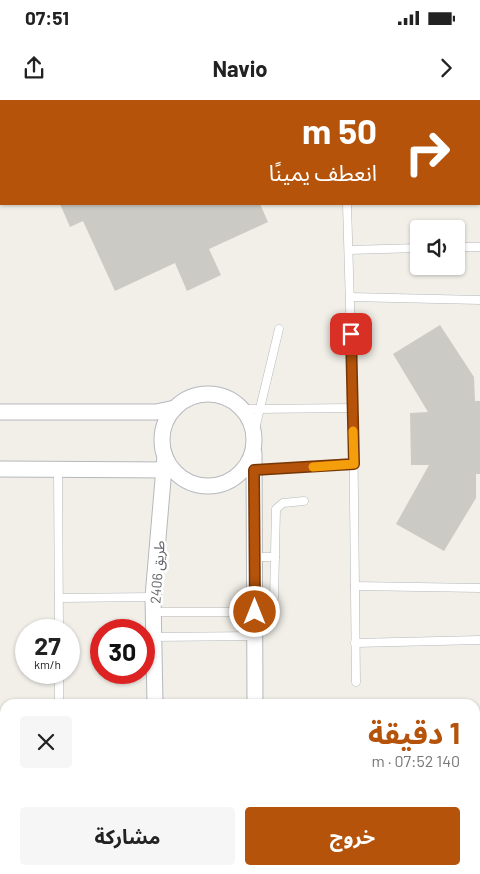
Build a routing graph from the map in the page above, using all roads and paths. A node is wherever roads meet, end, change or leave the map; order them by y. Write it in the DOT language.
graph roads {
  1 [pos="347,205"];
  2 [pos="480,246"];
  3 [pos="465,247"];
  4 [pos="410,248"];
  5 [pos="349,250"];
  6 [pos="350,297"];
  7 [pos="480,300"];
  8 [pos="279,329"];
  9 [pos="175,408"];
  10 [pos="260,408"];
  11 [pos="353,408"];
  12 [pos="243,409"];
  13 [pos="0,412"];
  14 [pos="254,439"];
  15 [pos="354,464"];
  16 [pos="168,465"];
  17 [pos="0,469"];
  18 [pos="58,469"];
  19 [pos="248,471"];
  20 [pos="304,501"];
  21 [pos="255,557"];
  22 [pos="274,557"];
  23 [pos="355,586"];
  24 [pos="480,588"];
  25 [pos="59,598"];
  26 [pos="154,605"];
  27 [pos="255,608"];
  28 [pos="59,619"];
  29 [pos="154,619"];
  30 [pos="255,636"];
  31 [pos="155,637"];
  32 [pos="480,640"];
  33 [pos="355,643"];
  34 [pos="356,682"];
  35 [pos="59,684"];
  36 [pos="155,684"];
  37 [pos="59,699"];
  38 [pos="155,699"];
  39 [pos="255,699"];
  1 -- 5 [label="lane"];
  2 -- 3 [label="lane"];
  4 -- 5 [label="lane"];
  5 -- 6 [label="lane"];
  6 -- 7 [label="lane"];
  6 -- 11 [label="lane"];
  8 -- 10 [label="lane"];
  9 -- 12 [label="street"];
  9 -- 13 [label="street"];
  9 -- 16 [label="street"];
  10 -- 11 [label="lane"];
  10 -- 12 [label="lane"];
  10 -- 14 [label="lane"];
  11 -- 15 [label="lane"];
  12 -- 14 [label="street"];
  14 -- 19 [label="street"];
  15 -- 19 [label="lane"];
  15 -- 23 [label="lane"];
  16 -- 18 [label="street"];
  16 -- 19 [label="street"];
  16 -- 26 [label="street, طريق 2406"];
  17 -- 18 [label="street"];
  18 -- 25 [label="lane"];
  19 -- 21 [label="street"];
  20 -- 22 [label="lane"];
  21 -- 22 [label="lane"];
  21 -- 27 [label="street"];
  22 -- 27 [label="lane"];
  23 -- 24 [label="lane"];
  23 -- 33 [label="lane"];
  25 -- 26 [label="lane"];
  25 -- 28 [label="lane"];
  26 -- 27 [label="lane"];
  26 -- 29 [label="street, طريق 2406"];
  27 -- 30 [label="street"];
  30 -- 31 [label="lane"];
  30 -- 39 [label="street"];
  32 -- 33 [label="lane"];
  33 -- 34 [label="lane"];
  35 -- 37 [label="lane"];
  36 -- 38 [label="street, طريق 2406"];
}
